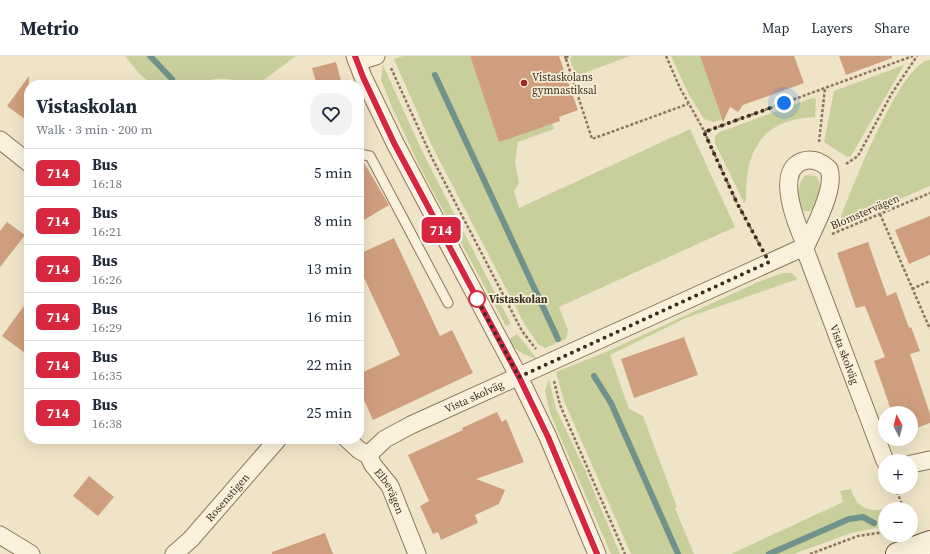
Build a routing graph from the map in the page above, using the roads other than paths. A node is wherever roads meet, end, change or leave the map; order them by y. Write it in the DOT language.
graph roads {
  1 [pos="376,56"];
  2 [pos="356,59"];
  3 [pos="0,140"];
  4 [pos="364,155"];
  5 [pos="24,159"];
  6 [pos="805,246"];
  7 [pos="448,303"];
  8 [pos="519,377"];
  9 [pos="274,444"];
  10 [pos="352,444"];
  11 [pos="882,454"];
  12 [pos="368,455"];
  13 [pos="930,460"];
  14 [pos="918,463"];
  15 [pos="0,534"];
  16 [pos="930,542"];
  17 [pos="31,554"];
  18 [pos="174,554"];
  19 [pos="417,554"];
  20 [pos="597,554"];
  21 [pos="897,554"];
  1 -- 2 [label="street"];
  2 -- 8 [label="street"];
  3 -- 5 [label="street"];
  4 -- 7 [label="lane"];
  6 -- 6 [label="street, Vista skolväg"];
  6 -- 8 [label="street, Vista skolväg"];
  6 -- 11 [label="street, Vista skolväg"];
  8 -- 12 [label="street, Vista skolväg"];
  8 -- 20 [label="street"];
  9 -- 18 [label="street, Rosenstigen"];
  10 -- 12 [label="street, Elbevägen"];
  12 -- 19 [label="street, Elbevägen"];
  13 -- 14 [label="street"];
  15 -- 17 [label="street"];
  16 -- 21 [label="main road"];
}
